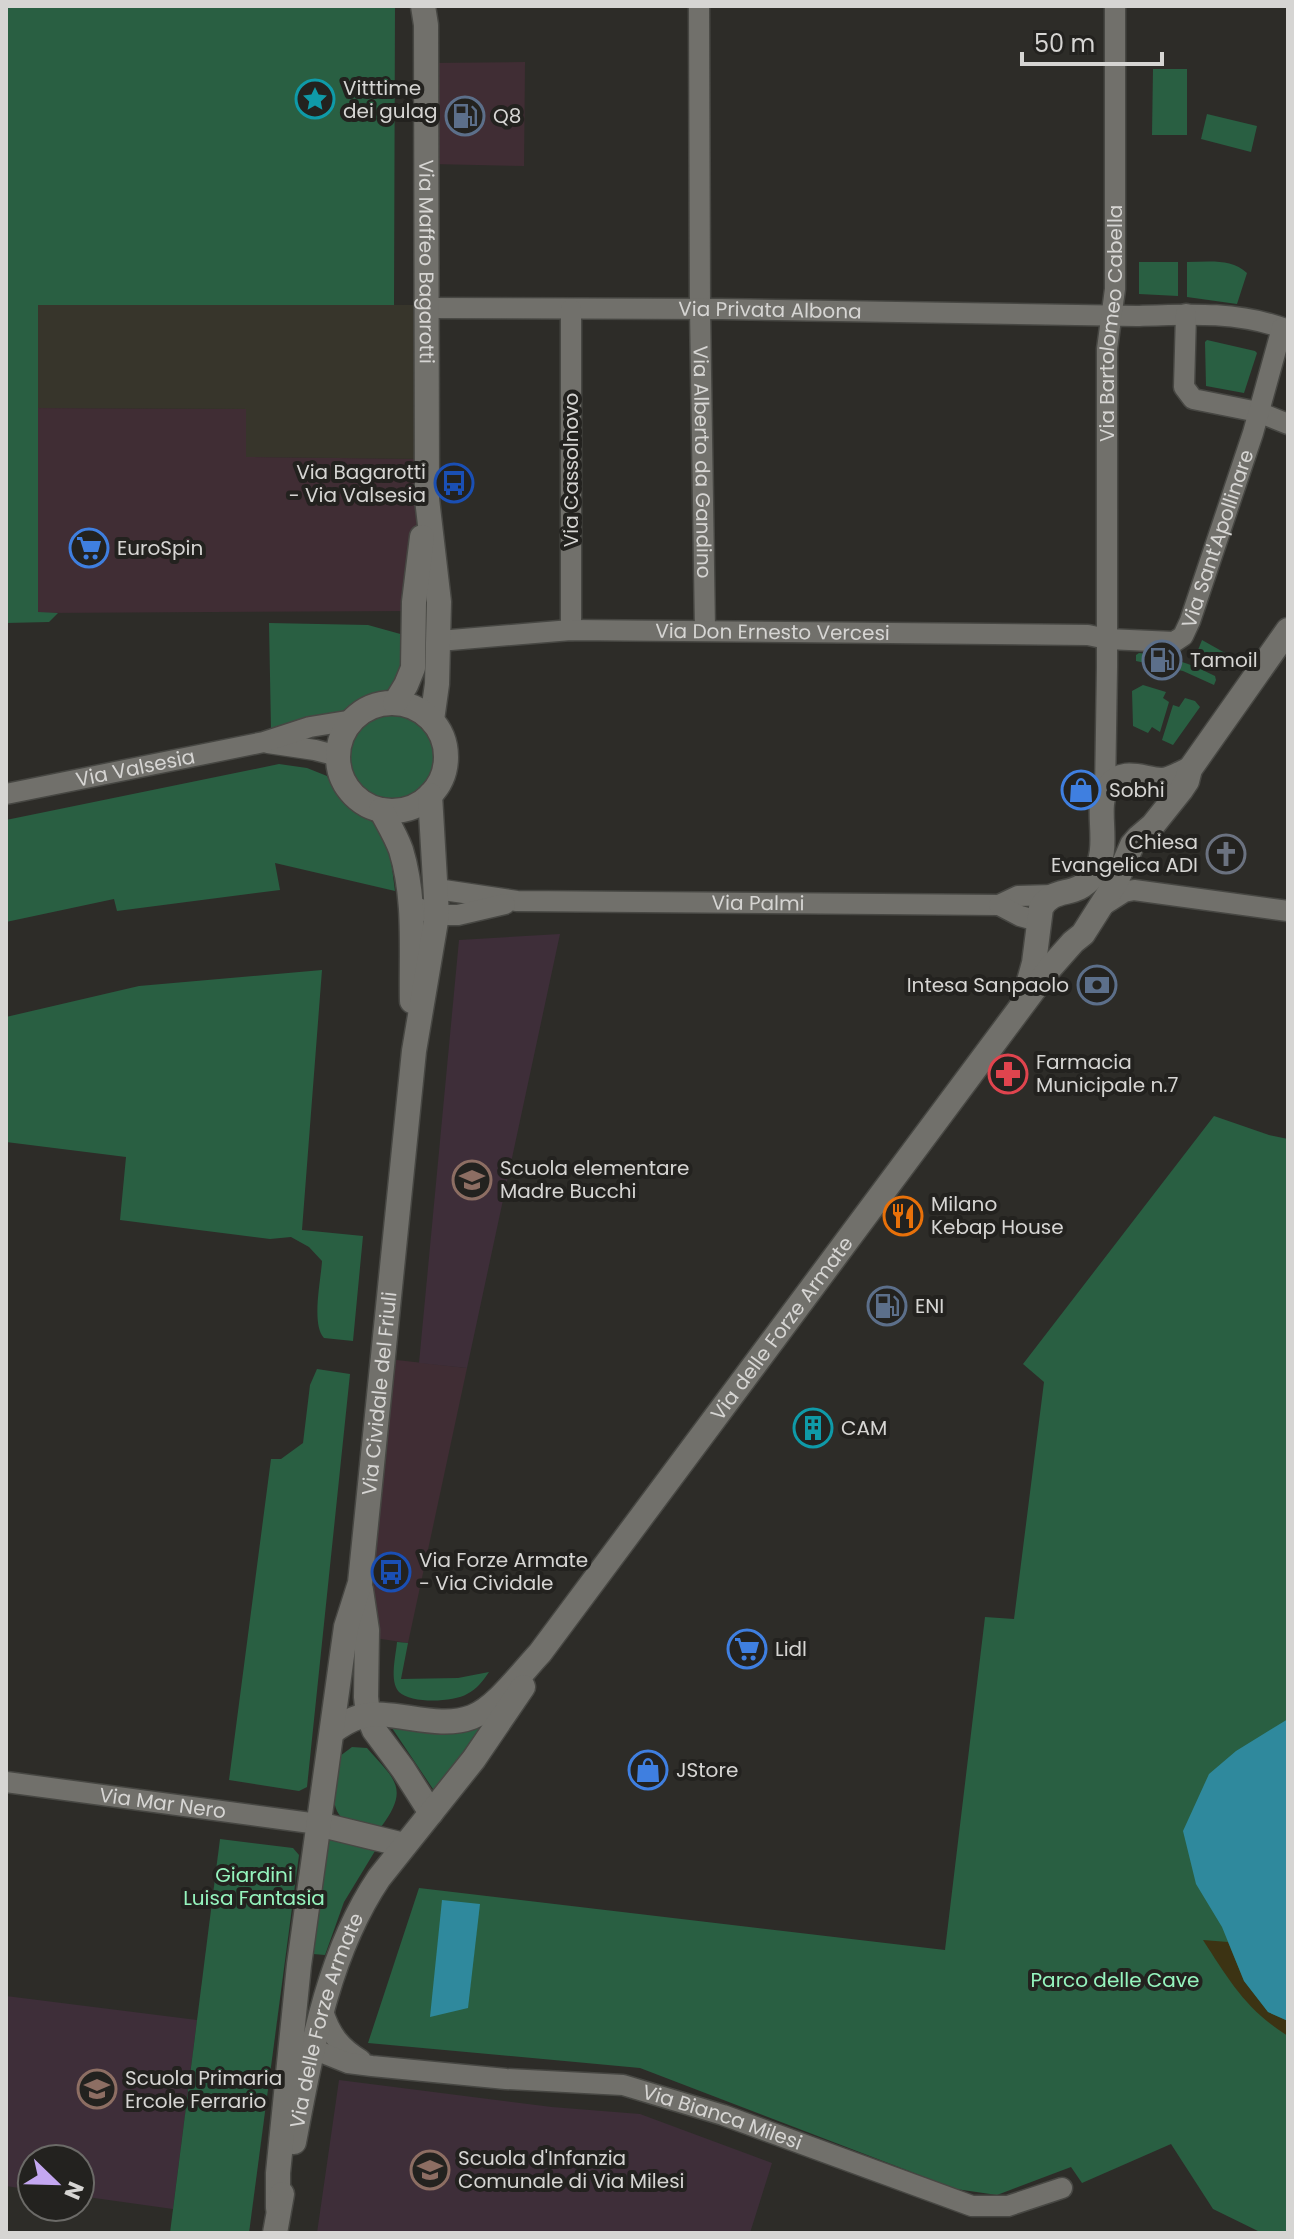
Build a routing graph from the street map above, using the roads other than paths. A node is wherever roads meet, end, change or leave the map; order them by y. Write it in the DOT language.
graph roads {
  1 [pos="699,6"];
  2 [pos="1115,6"];
  3 [pos="426,12"];
  4 [pos="428,308"];
  5 [pos="571,309"];
  6 [pos="700,309"];
  7 [pos="1186,314"];
  8 [pos="1111,315"];
  9 [pos="1285,329"];
  10 [pos="1258,412"];
  11 [pos="1288,424"];
  12 [pos="427,499"];
  13 [pos="571,630"];
  14 [pos="705,630"];
  15 [pos="1288,630"];
  16 [pos="1107,639"];
  17 [pos="439,641"];
  18 [pos="1279,657"];
  19 [pos="395,703"];
  20 [pos="353,720"];
  21 [pos="432,720"];
  22 [pos="264,742"];
  23 [pos="1104,743"];
  24 [pos="338,756"];
  25 [pos="1190,769"];
  26 [pos="1138,775"];
  27 [pos="6,794"];
  28 [pos="430,795"];
  29 [pos="1104,801"];
  30 [pos="381,810"];
  31 [pos="1152,824"];
  32 [pos="1126,860"];
  33 [pos="437,889"];
  34 [pos="1134,890"];
  35 [pos="1059,894"];
  36 [pos="517,901"];
  37 [pos="999,905"];
  38 [pos="412,906"];
  39 [pos="1288,911"];
  40 [pos="437,915"];
  41 [pos="1039,924"];
  42 [pos="1086,927"];
  43 [pos="1023,1006"];
  44 [pos="414,1051"];
  45 [pos="360,1583"];
  46 [pos="540,1653"];
  47 [pos="368,1715"];
  48 [pos="332,1732"];
  49 [pos="6,1782"];
  50 [pos="431,1813"];
  51 [pos="318,1824"];
  52 [pos="404,1845"];
  53 [pos="299,1965"];
  54 [pos="323,2011"];
  55 [pos="313,2049"];
  56 [pos="372,2066"];
  57 [pos="1062,2188"];
  58 [pos="278,2208"];
  59 [pos="275,2233"];
  1 -- 6 [label="street, Via Alberto da Gandino"];
  2 -- 8 [label="street, Via Bartolomeo Cabella"];
  3 -- 4 [label="street, Via Maffeo Bagarotti"];
  4 -- 5 [label="street, Via Privata Albona"];
  4 -- 12 [label="street, Via Maffeo Bagarotti"];
  5 -- 6 [label="street, Via Privata Albona"];
  5 -- 13 [label="street, Via Cassolnovo"];
  6 -- 8 [label="street, Via Privata Albona"];
  6 -- 14 [label="street, Via Alberto da Gandino"];
  7 -- 8 [label="street, Via Privata Albona"];
  7 -- 9 [label="street, Via Privata Albona"];
  7 -- 10 [label="street"];
  8 -- 16 [label="street, Via Bartolomeo Cabella"];
  9 -- 10 [label="street, Via Sant'Apollinare"];
  10 -- 11 [label="street"];
  10 -- 16 [label="street, Via Sant'Apollinare"];
  12 -- 17 [label="street, Via Maffeo Bagarotti"];
  12 -- 19 [label="street, Via Maffeo Bagarotti"];
  13 -- 14 [label="street, Via Don Ernesto Vercesi"];
  13 -- 17 [label="street, Via Don Ernesto Vercesi"];
  14 -- 16 [label="street, Via Don Ernesto Vercesi"];
  15 -- 18 [label="street, Via delle Forze Armate"];
  16 -- 23 [label="street, Via delle Forze Armate"];
  17 -- 21 [label="street, Via Maffeo Bagarotti"];
  18 -- 25 [label="street, Via delle Forze Armate"];
  19 -- 20 [label="street"];
  19 -- 21 [label="street"];
  20 -- 22 [label="street, Via Valsesia"];
  20 -- 24 [label="street"];
  21 -- 28 [label="street, Via Maffeo Bagarotti"];
  22 -- 24 [label="street, Via Valsesia"];
  22 -- 27 [label="street, Via Valsesia"];
  23 -- 26 [label="street"];
  23 -- 29 [label="street, Via delle Forze Armate"];
  24 -- 30 [label="street"];
  25 -- 26 [label="street"];
  25 -- 31 [label="street, Via delle Forze Armate"];
  26 -- 29 [label="street"];
  26 -- 31 [label="street"];
  28 -- 30 [label="street"];
  28 -- 33 [label="street, Via Cividale del Friuli"];
  29 -- 31 [label="street"];
  29 -- 35 [label="street, Via delle Forze Armate"];
  30 -- 38 [label="street, Via Cividale del Friuli"];
  31 -- 32 [label="street, Via delle Forze Armate"];
  32 -- 34 [label="street"];
  32 -- 42 [label="street, Via delle Forze Armate"];
  33 -- 36 [label="street, Via Palmi"];
  33 -- 40 [label="street, Via Cividale del Friuli"];
  34 -- 39 [label="street"];
  34 -- 42 [label="street"];
  35 -- 37 [label="street, Via Palmi"];
  35 -- 41 [label="street, Via delle Forze Armate"];
  35 -- 42 [label="street"];
  36 -- 37 [label="street, Via Palmi"];
  36 -- 40 [label="street, Via Palmi"];
  37 -- 41 [label="street, Via Palmi"];
  38 -- 40 [label="street, Via Palmi"];
  38 -- 44 [label="street, Via Cividale del Friuli"];
  40 -- 44 [label="street, Via Cividale del Friuli"];
  41 -- 42 [label="street"];
  41 -- 43 [label="street, Via delle Forze Armate"];
  42 -- 43 [label="street, Via delle Forze Armate"];
  43 -- 46 [label="street, Via delle Forze Armate"];
  44 -- 45 [label="street, Via Cividale del Friuli"];
  45 -- 47 [label="street"];
  45 -- 48 [label="street, Via Cividale del Friuli"];
  46 -- 47 [label="street, Via delle Forze Armate"];
  46 -- 50 [label="street, Via delle Forze Armate"];
  47 -- 48 [label="street"];
  47 -- 50 [label="street"];
  48 -- 51 [label="street, Via delle Forze Armate"];
  49 -- 51 [label="street, Via Mar Nero"];
  50 -- 52 [label="street, Via delle Forze Armate"];
  51 -- 52 [label="street"];
  51 -- 53 [label="street, Via delle Forze Armate"];
  52 -- 54 [label="street, Via delle Forze Armate"];
  53 -- 55 [label="street"];
  53 -- 58 [label="street, Via delle Forze Armate"];
  54 -- 55 [label="street, Via delle Forze Armate"];
  54 -- 56 [label="street, Via Bianca Milesi"];
  55 -- 56 [label="street, Via Bianca Milesi"];
  55 -- 58 [label="street, Via delle Forze Armate"];
  56 -- 57 [label="street, Via Bianca Milesi"];
  58 -- 59 [label="street, Via delle Forze Armate"];
}
